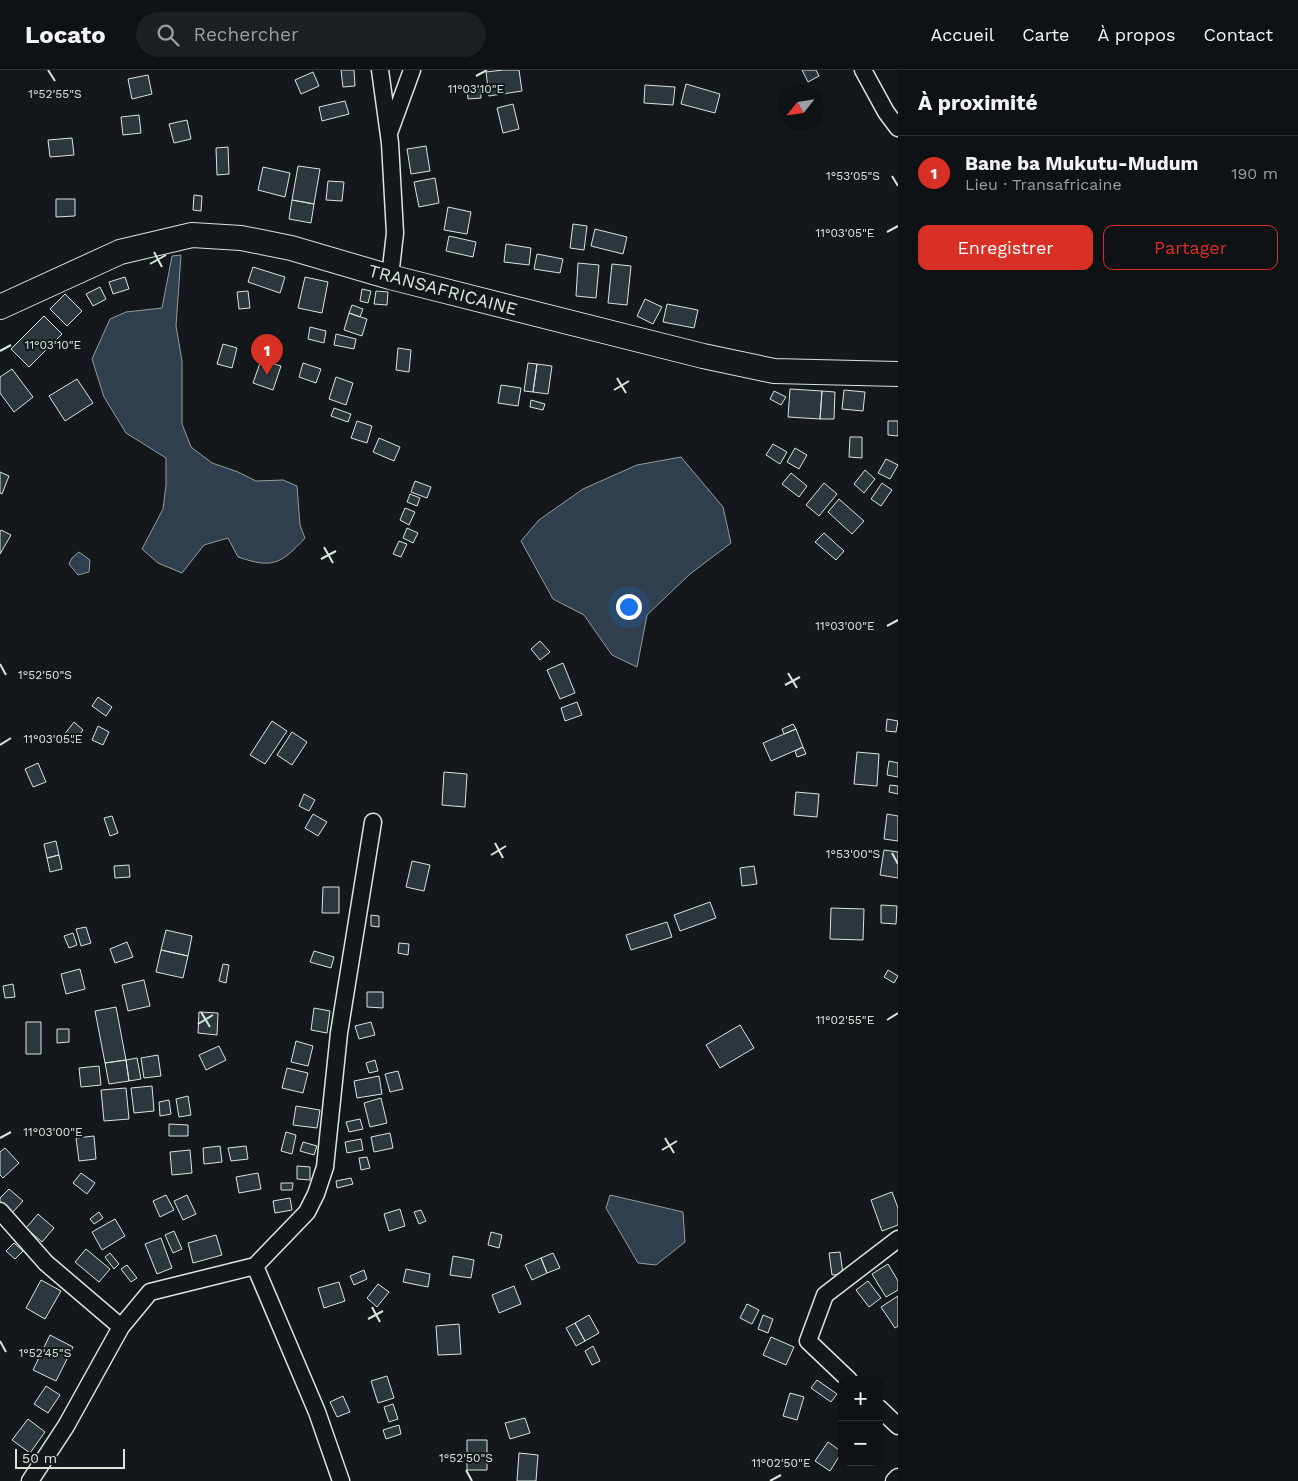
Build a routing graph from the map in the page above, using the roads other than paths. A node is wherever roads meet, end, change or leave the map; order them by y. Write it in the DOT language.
graph roads {
  1 [pos="380,70"];
  2 [pos="412,70"];
  3 [pos="863,70"];
  4 [pos="898,128"];
  5 [pos="388,136"];
  6 [pos="390,277"];
  7 [pos="0,307"];
  8 [pos="898,374"];
  9 [pos="373,822"];
  10 [pos="0,1211"];
  11 [pos="898,1240"];
  12 [pos="255,1266"];
  13 [pos="121,1327"];
  14 [pos="845,1376"];
  15 [pos="883,1412"];
  16 [pos="898,1426"];
  17 [pos="898,1477"];
  18 [pos="30,1481"];
  19 [pos="340,1481"];
  20 [pos="894,1481"];
  1 -- 5 [label="street"];
  2 -- 5 [label="street"];
  3 -- 4 [label="street"];
  5 -- 6 [label="street"];
  6 -- 7 [label="highway, TRANSAFRICAINE"];
  6 -- 8 [label="highway, TRANSAFRICAINE"];
  9 -- 12 [label="street"];
  10 -- 13 [label="street"];
  11 -- 14 [label="street"];
  12 -- 13 [label="street"];
  12 -- 19 [label="street"];
  13 -- 18 [label="street"];
  15 -- 16 [label="street"];
  17 -- 20 [label="street"];
}
